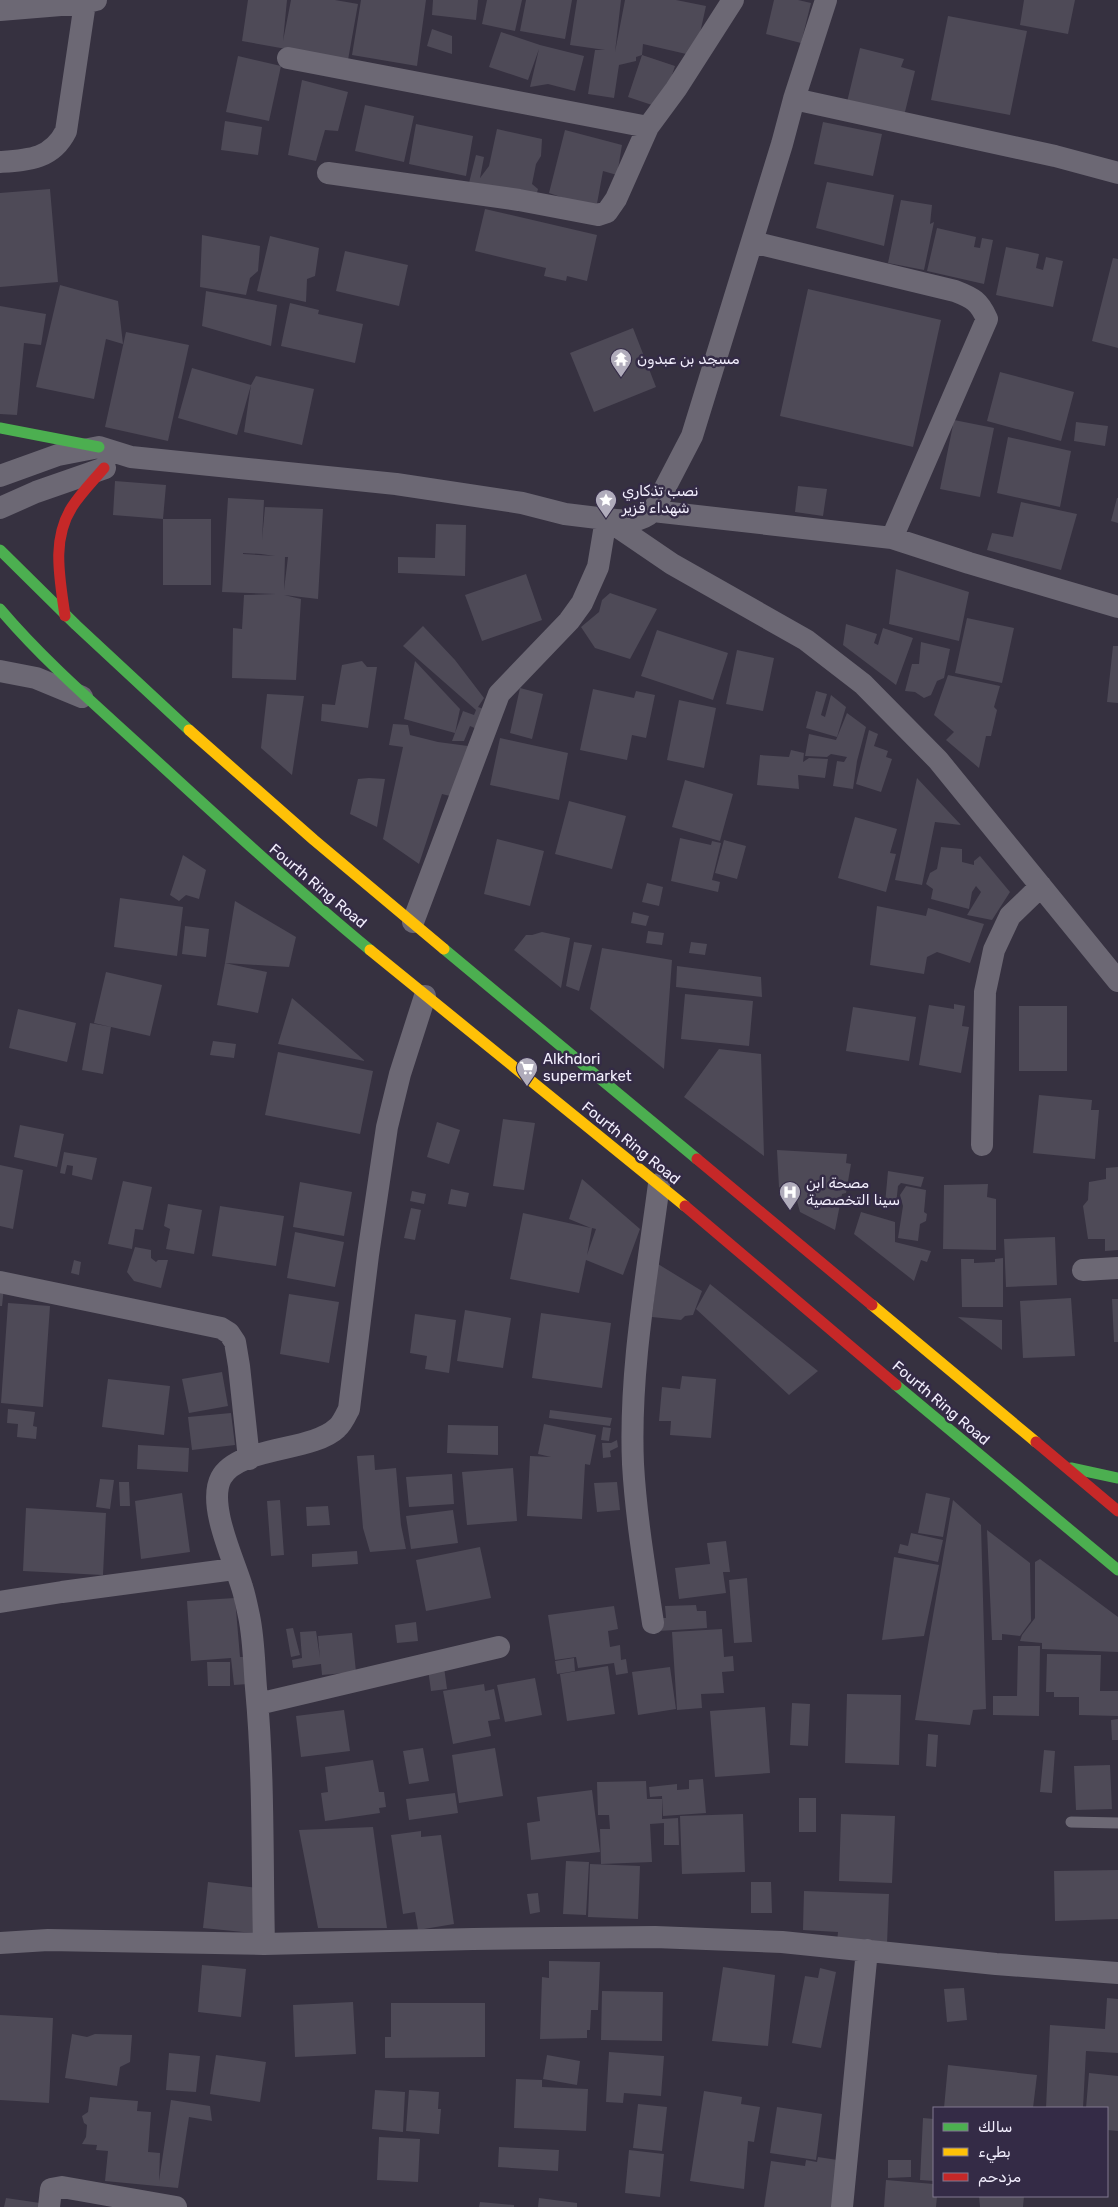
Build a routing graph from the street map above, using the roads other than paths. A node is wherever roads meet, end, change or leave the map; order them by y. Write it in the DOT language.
graph roads {
  1 [pos="732,0"];
  2 [pos="826,0"];
  3 [pos="91,2"];
  4 [pos="0,10"];
  5 [pos="288,58"];
  6 [pos="794,99"];
  7 [pos="648,127"];
  8 [pos="0,162"];
  9 [pos="328,173"];
  10 [pos="1118,173"];
  11 [pos="752,242"];
  12 [pos="0,428"];
  13 [pos="99,447"];
  14 [pos="132,457"];
  15 [pos="104,468"];
  16 [pos="0,476"];
  17 [pos="0,508"];
  18 [pos="653,511"];
  19 [pos="606,519"];
  20 [pos="892,538"];
  21 [pos="0,550"];
  22 [pos="1118,607"];
  23 [pos="0,609"];
  24 [pos="65,616"];
  25 [pos="0,628"];
  26 [pos="31,645"];
  27 [pos="0,671"];
  28 [pos="91,701"];
  29 [pos="1041,886"];
  30 [pos="413,922"];
  31 [pos="1111,958"];
  32 [pos="1118,981"];
  33 [pos="425,996"];
  34 [pos="982,1145"];
  35 [pos="659,1184"];
  36 [pos="1118,1268"];
  37 [pos="1083,1270"];
  38 [pos="0,1282"];
  39 [pos="249,1459"];
  40 [pos="1068,1468"];
  41 [pos="1118,1478"];
  42 [pos="1118,1511"];
  43 [pos="1116,1565"];
  44 [pos="234,1569"];
  45 [pos="0,1602"];
  46 [pos="653,1623"];
  47 [pos="499,1647"];
  48 [pos="258,1704"];
  49 [pos="1071,1822"];
  50 [pos="1118,1823"];
  51 [pos="0,1943"];
  52 [pos="264,1944"];
  53 [pos="868,1950"];
  54 [pos="1118,1973"];
  55 [pos="49,2207"];
  56 [pos="176,2207"];
  57 [pos="842,2207"];
  1 -- 7 [label="street"];
  2 -- 6 [label="street"];
  3 -- 4 [label="street"];
  3 -- 8 [label="street"];
  5 -- 7 [label="street"];
  6 -- 10 [label="street"];
  6 -- 11 [label="street"];
  7 -- 9 [label="street"];
  11 -- 18 [label="street"];
  11 -- 20 [label="street"];
  12 -- 13 [label="main road"];
  13 -- 14 [label="street"];
  13 -- 16 [label="street"];
  14 -- 15 [label="street"];
  14 -- 19 [label="street"];
  15 -- 17 [label="street"];
  15 -- 24 [label="main road"];
  18 -- 19 [label="street"];
  18 -- 20 [label="street"];
  19 -- 29 [label="street"];
  19 -- 30 [label="street"];
  20 -- 22 [label="street"];
  21 -- 24 [label="main road, Fourth Ring Road"];
  23 -- 26 [label="main road, Fourth Ring Road"];
  24 -- 30 [label="main road, Fourth Ring Road"];
  25 -- 26 [label="main road"];
  26 -- 28 [label="main road, Fourth Ring Road"];
  27 -- 28 [label="street"];
  28 -- 33 [label="main road, Fourth Ring Road"];
  29 -- 31 [label="street"];
  29 -- 34 [label="street"];
  30 -- 40 [label="main road, Fourth Ring Road"];
  31 -- 32 [label="street"];
  33 -- 35 [label="main road, Fourth Ring Road"];
  33 -- 39 [label="street"];
  35 -- 43 [label="main road, Fourth Ring Road"];
  35 -- 46 [label="street"];
  36 -- 37 [label="street"];
  38 -- 39 [label="street"];
  39 -- 44 [label="street"];
  40 -- 41 [label="main road"];
  40 -- 42 [label="main road, Fourth Ring Road"];
  44 -- 45 [label="street"];
  44 -- 48 [label="street"];
  47 -- 48 [label="street"];
  48 -- 52 [label="street"];
  49 -- 50 [label="lane"];
  51 -- 52 [label="street"];
  52 -- 53 [label="street"];
  53 -- 54 [label="street"];
  53 -- 57 [label="street"];
  55 -- 56 [label="street"];
}
